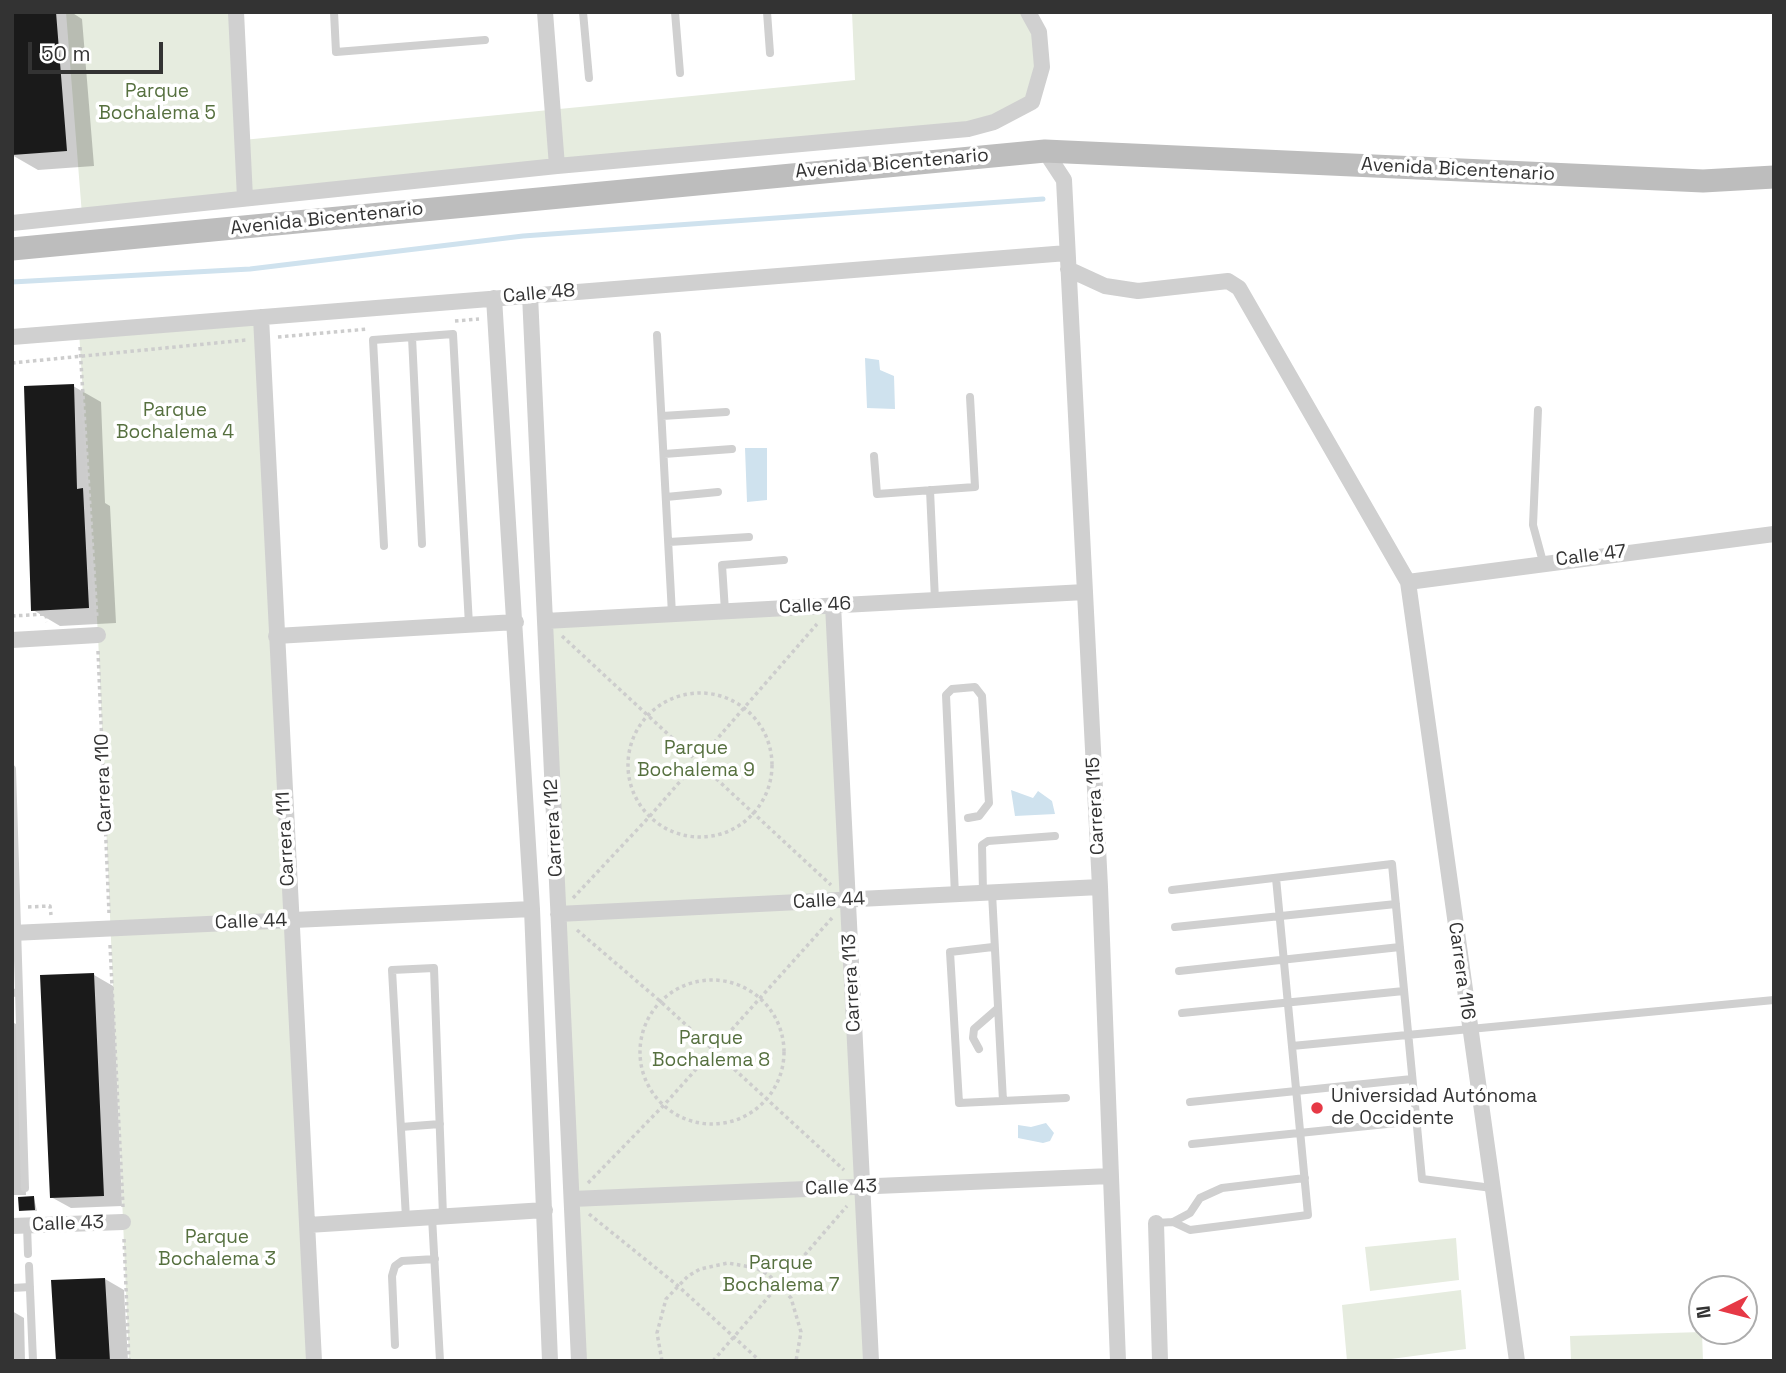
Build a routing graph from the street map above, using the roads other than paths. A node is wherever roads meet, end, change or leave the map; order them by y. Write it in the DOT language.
graph roads {
  1 [pos="236,12"];
  2 [pos="334,12"];
  3 [pos="545,12"];
  4 [pos="583,12"];
  5 [pos="675,12"];
  6 [pos="766,12"];
  7 [pos="1028,12"];
  8 [pos="485,40"];
  9 [pos="770,53"];
  10 [pos="680,73"];
  11 [pos="589,78"];
  12 [pos="1045,151"];
  13 [pos="557,166"];
  14 [pos="1774,177"];
  15 [pos="245,198"];
  16 [pos="12,223"];
  17 [pos="12,249"];
  18 [pos="1067,261"];
  19 [pos="530,295"];
  20 [pos="494,298"];
  21 [pos="261,317"];
  22 [pos="657,335"];
  23 [pos="12,337"];
  24 [pos="412,337"];
  25 [pos="970,397"];
  26 [pos="1538,410"];
  27 [pos="726,412"];
  28 [pos="662,416"];
  29 [pos="732,449"];
  30 [pos="664,454"];
  31 [pos="874,456"];
  32 [pos="930,490"];
  33 [pos="718,492"];
  34 [pos="666,497"];
  35 [pos="1774,534"];
  36 [pos="748,537"];
  37 [pos="669,542"];
  38 [pos="422,544"];
  39 [pos="384,547"];
  40 [pos="785,560"];
  41 [pos="1543,562"];
  42 [pos="1408,582"];
  43 [pos="1085,592"];
  44 [pos="935,600"];
  45 [pos="833,605"];
  46 [pos="725,611"];
  47 [pos="672,614"];
  48 [pos="545,621"];
  49 [pos="516,622"];
  50 [pos="469,625"];
  51 [pos="98,636"];
  52 [pos="276,636"];
  53 [pos="12,640"];
  54 [pos="12,769"];
  55 [pos="968,818"];
  56 [pos="1055,836"];
  57 [pos="1276,878"];
  58 [pos="1100,887"];
  59 [pos="1172,890"];
  60 [pos="987,893"];
  61 [pos="955,895"];
  62 [pos="848,900"];
  63 [pos="1396,904"];
  64 [pos="532,909"];
  65 [pos="558,914"];
  66 [pos="1280,916"];
  67 [pos="290,920"];
  68 [pos="1175,928"];
  69 [pos="15,932"];
  70 [pos="993,947"];
  71 [pos="1400,947"];
  72 [pos="1284,960"];
  73 [pos="1179,971"];
  74 [pos="1404,991"];
  75 [pos="16,993"];
  76 [pos="1774,1000"];
  77 [pos="1288,1002"];
  78 [pos="997,1009"];
  79 [pos="1182,1013"];
  80 [pos="1469,1029"];
  81 [pos="1408,1035"];
  82 [pos="1292,1046"];
  83 [pos="979,1049"];
  84 [pos="1412,1079"];
  85 [pos="1296,1090"];
  86 [pos="1066,1098"];
  87 [pos="1003,1101"];
  88 [pos="1190,1102"];
  89 [pos="1416,1121"];
  90 [pos="440,1124"];
  91 [pos="401,1127"];
  92 [pos="1301,1133"];
  93 [pos="1192,1144"];
  94 [pos="1111,1177"];
  95 [pos="1305,1178"];
  96 [pos="863,1187"];
  97 [pos="25,1188"];
  98 [pos="1492,1188"];
  99 [pos="572,1199"];
  100 [pos="545,1210"];
  101 [pos="438,1217"];
  102 [pos="406,1218"];
  103 [pos="123,1222"];
  104 [pos="1173,1222"];
  105 [pos="1156,1223"];
  106 [pos="308,1224"];
  107 [pos="20,1226"];
  108 [pos="28,1254"];
  109 [pos="435,1259"];
  110 [pos="29,1266"];
  111 [pos="30,1287"];
  112 [pos="12,1288"];
  113 [pos="395,1345"];
  114 [pos="33,1361"];
  115 [pos="314,1361"];
  116 [pos="440,1361"];
  117 [pos="550,1361"];
  118 [pos="579,1361"];
  119 [pos="871,1361"];
  120 [pos="1118,1361"];
  121 [pos="1160,1361"];
  122 [pos="1517,1361"];
  1 -- 15 [label="street"];
  2 -- 8 [label="lane"];
  3 -- 13 [label="street"];
  4 -- 11 [label="lane"];
  5 -- 10 [label="lane"];
  6 -- 9 [label="lane"];
  7 -- 13 [label="street"];
  12 -- 14 [label="main road, Avenida Bicentenario"];
  12 -- 17 [label="main road, Avenida Bicentenario"];
  12 -- 18 [label="street, Carrera 115"];
  13 -- 15 [label="street"];
  15 -- 16 [label="street"];
  18 -- 19 [label="street, Calle 48"];
  18 -- 42 [label="street"];
  18 -- 43 [label="street, Carrera 115"];
  19 -- 20 [label="street, Calle 48"];
  19 -- 48 [label="street, Carrera 112"];
  20 -- 21 [label="street, Calle 48"];
  20 -- 49 [label="street, Carrera 112"];
  21 -- 23 [label="street, Calle 48"];
  21 -- 52 [label="street, Carrera 111"];
  22 -- 28 [label="lane"];
  24 -- 38 [label="lane"];
  24 -- 39 [label="lane"];
  24 -- 50 [label="lane"];
  25 -- 32 [label="lane"];
  26 -- 41 [label="lane"];
  27 -- 28 [label="lane"];
  28 -- 30 [label="lane"];
  29 -- 30 [label="lane"];
  30 -- 34 [label="lane"];
  31 -- 32 [label="lane"];
  32 -- 44 [label="lane"];
  33 -- 34 [label="lane"];
  34 -- 37 [label="lane"];
  35 -- 41 [label="street, Calle 47"];
  36 -- 37 [label="lane"];
  37 -- 47 [label="lane"];
  40 -- 46 [label="lane"];
  41 -- 42 [label="street, Calle 47"];
  42 -- 80 [label="street, Carrera 116"];
  43 -- 44 [label="street, Calle 46"];
  43 -- 58 [label="street, Carrera 115"];
  44 -- 45 [label="street, Calle 46"];
  45 -- 46 [label="street, Calle 46"];
  45 -- 62 [label="street, Carrera 113"];
  46 -- 47 [label="street, Calle 46"];
  47 -- 48 [label="street, Calle 46"];
  48 -- 65 [label="street, Carrera 112"];
  49 -- 50 [label="street"];
  49 -- 64 [label="street, Carrera 112"];
  50 -- 52 [label="street"];
  51 -- 53 [label="street"];
  52 -- 67 [label="street, Carrera 111"];
  54 -- 69 [label="lane"];
  55 -- 61 [label="lane"];
  56 -- 60 [label="lane"];
  57 -- 59 [label="lane"];
  57 -- 63 [label="lane"];
  57 -- 66 [label="lane"];
  58 -- 60 [label="street, Calle 44"];
  58 -- 94 [label="street, Carrera 115"];
  60 -- 61 [label="street, Calle 44"];
  60 -- 70 [label="lane"];
  61 -- 62 [label="street, Calle 44"];
  62 -- 65 [label="street, Calle 44"];
  62 -- 96 [label="street, Carrera 113"];
  63 -- 66 [label="lane"];
  63 -- 71 [label="lane"];
  64 -- 67 [label="street, Calle 44"];
  64 -- 100 [label="street, Carrera 112"];
  65 -- 99 [label="street, Carrera 112"];
  66 -- 68 [label="lane"];
  66 -- 72 [label="lane"];
  67 -- 69 [label="street, Calle 44"];
  67 -- 106 [label="street, Carrera 111"];
  69 -- 75 [label="lane"];
  70 -- 78 [label="lane"];
  70 -- 87 [label="lane"];
  71 -- 72 [label="lane"];
  71 -- 74 [label="lane"];
  72 -- 73 [label="lane"];
  72 -- 77 [label="lane"];
  74 -- 77 [label="lane"];
  74 -- 81 [label="lane"];
  75 -- 97 [label="lane"];
  76 -- 80 [label="lane"];
  77 -- 79 [label="lane"];
  77 -- 82 [label="lane"];
  78 -- 83 [label="lane"];
  78 -- 87 [label="lane"];
  80 -- 81 [label="lane"];
  80 -- 98 [label="street, Carrera 116"];
  81 -- 82 [label="lane"];
  81 -- 84 [label="lane"];
  82 -- 85 [label="lane"];
  84 -- 85 [label="lane"];
  84 -- 89 [label="lane"];
  85 -- 88 [label="lane"];
  85 -- 92 [label="lane"];
  86 -- 87 [label="lane"];
  89 -- 92 [label="lane"];
  89 -- 98 [label="lane"];
  90 -- 91 [label="lane"];
  90 -- 91 [label="lane"];
  90 -- 101 [label="lane"];
  91 -- 102 [label="lane"];
  92 -- 93 [label="lane"];
  92 -- 95 [label="lane"];
  94 -- 96 [label="street, Calle 43"];
  94 -- 120 [label="street, Carrera 115"];
  95 -- 104 [label="lane"];
  95 -- 104 [label="lane"];
  96 -- 99 [label="street, Calle 43"];
  96 -- 119 [label="street, Carrera 113"];
  98 -- 122 [label="street, Carrera 116"];
  99 -- 118 [label="street, Carrera 112"];
  100 -- 101 [label="street"];
  100 -- 117 [label="street, Carrera 112"];
  101 -- 102 [label="street"];
  101 -- 109 [label="lane"];
  102 -- 106 [label="street"];
  103 -- 107 [label="street, Calle 43"];
  104 -- 105 [label="lane"];
  105 -- 121 [label="street"];
  106 -- 115 [label="street, Carrera 111"];
  107 -- 108 [label="lane"];
  109 -- 113 [label="lane"];
  109 -- 116 [label="lane"];
  110 -- 111 [label="lane"];
  111 -- 112 [label="lane"];
  111 -- 114 [label="lane"];
}
